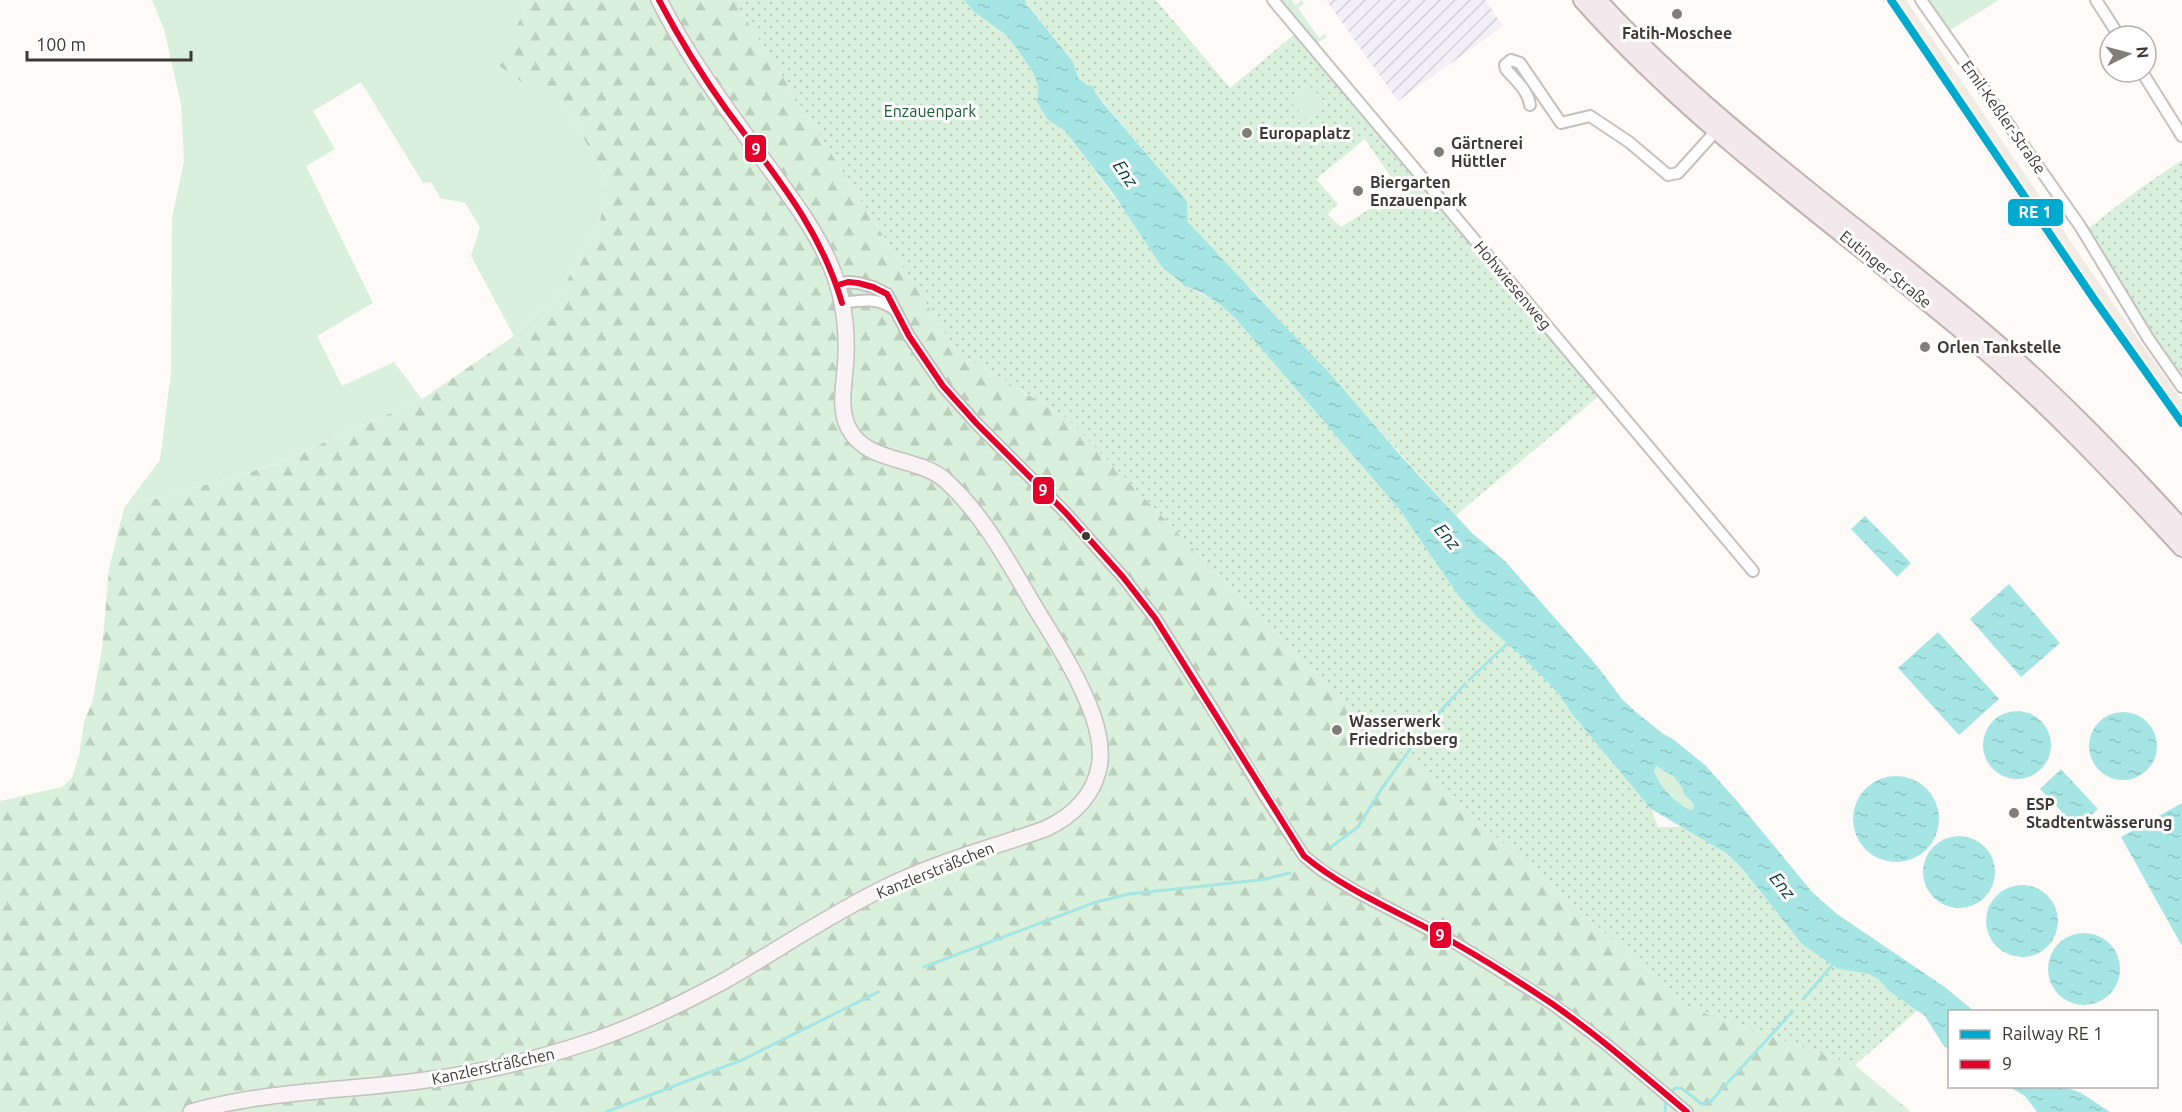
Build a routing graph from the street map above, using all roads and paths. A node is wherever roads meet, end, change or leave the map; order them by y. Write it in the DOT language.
graph roads {
  1 [pos="659,0"];
  2 [pos="1273,0"];
  3 [pos="1582,0"];
  4 [pos="1598,0"];
  5 [pos="1921,0"];
  6 [pos="2096,0"];
  7 [pos="2111,24"];
  8 [pos="2150,84"];
  9 [pos="1530,105"];
  10 [pos="1716,131"];
  11 [pos="2182,136"];
  12 [pos="838,285"];
  13 [pos="842,303"];
  14 [pos="900,318"];
  15 [pos="2182,387"];
  16 [pos="2182,528"];
  17 [pos="2182,548"];
  18 [pos="1753,572"];
  19 [pos="191,1112"];
  20 [pos="1687,1112"];
  1 -- 12 [label="main road, Kanzlersträßchen"];
  2 -- 18 [label="street, Hohwiesenweg"];
  3 -- 10 [label="main road, Eutinger Straße"];
  4 -- 16 [label="main road, Eutinger Straße"];
  5 -- 15 [label="street, Emil-Keßler-Straße"];
  6 -- 7 [label="street"];
  8 -- 11 [label="street"];
  9 -- 10 [label="street"];
  10 -- 17 [label="main road, Eutinger Straße"];
  12 -- 13 [label="main road, Kanzlersträßchen"];
  12 -- 14 [label="street"];
  13 -- 14 [label="street"];
  13 -- 19 [label="main road, Kanzlersträßchen"];
  14 -- 20 [label="street"];
}
